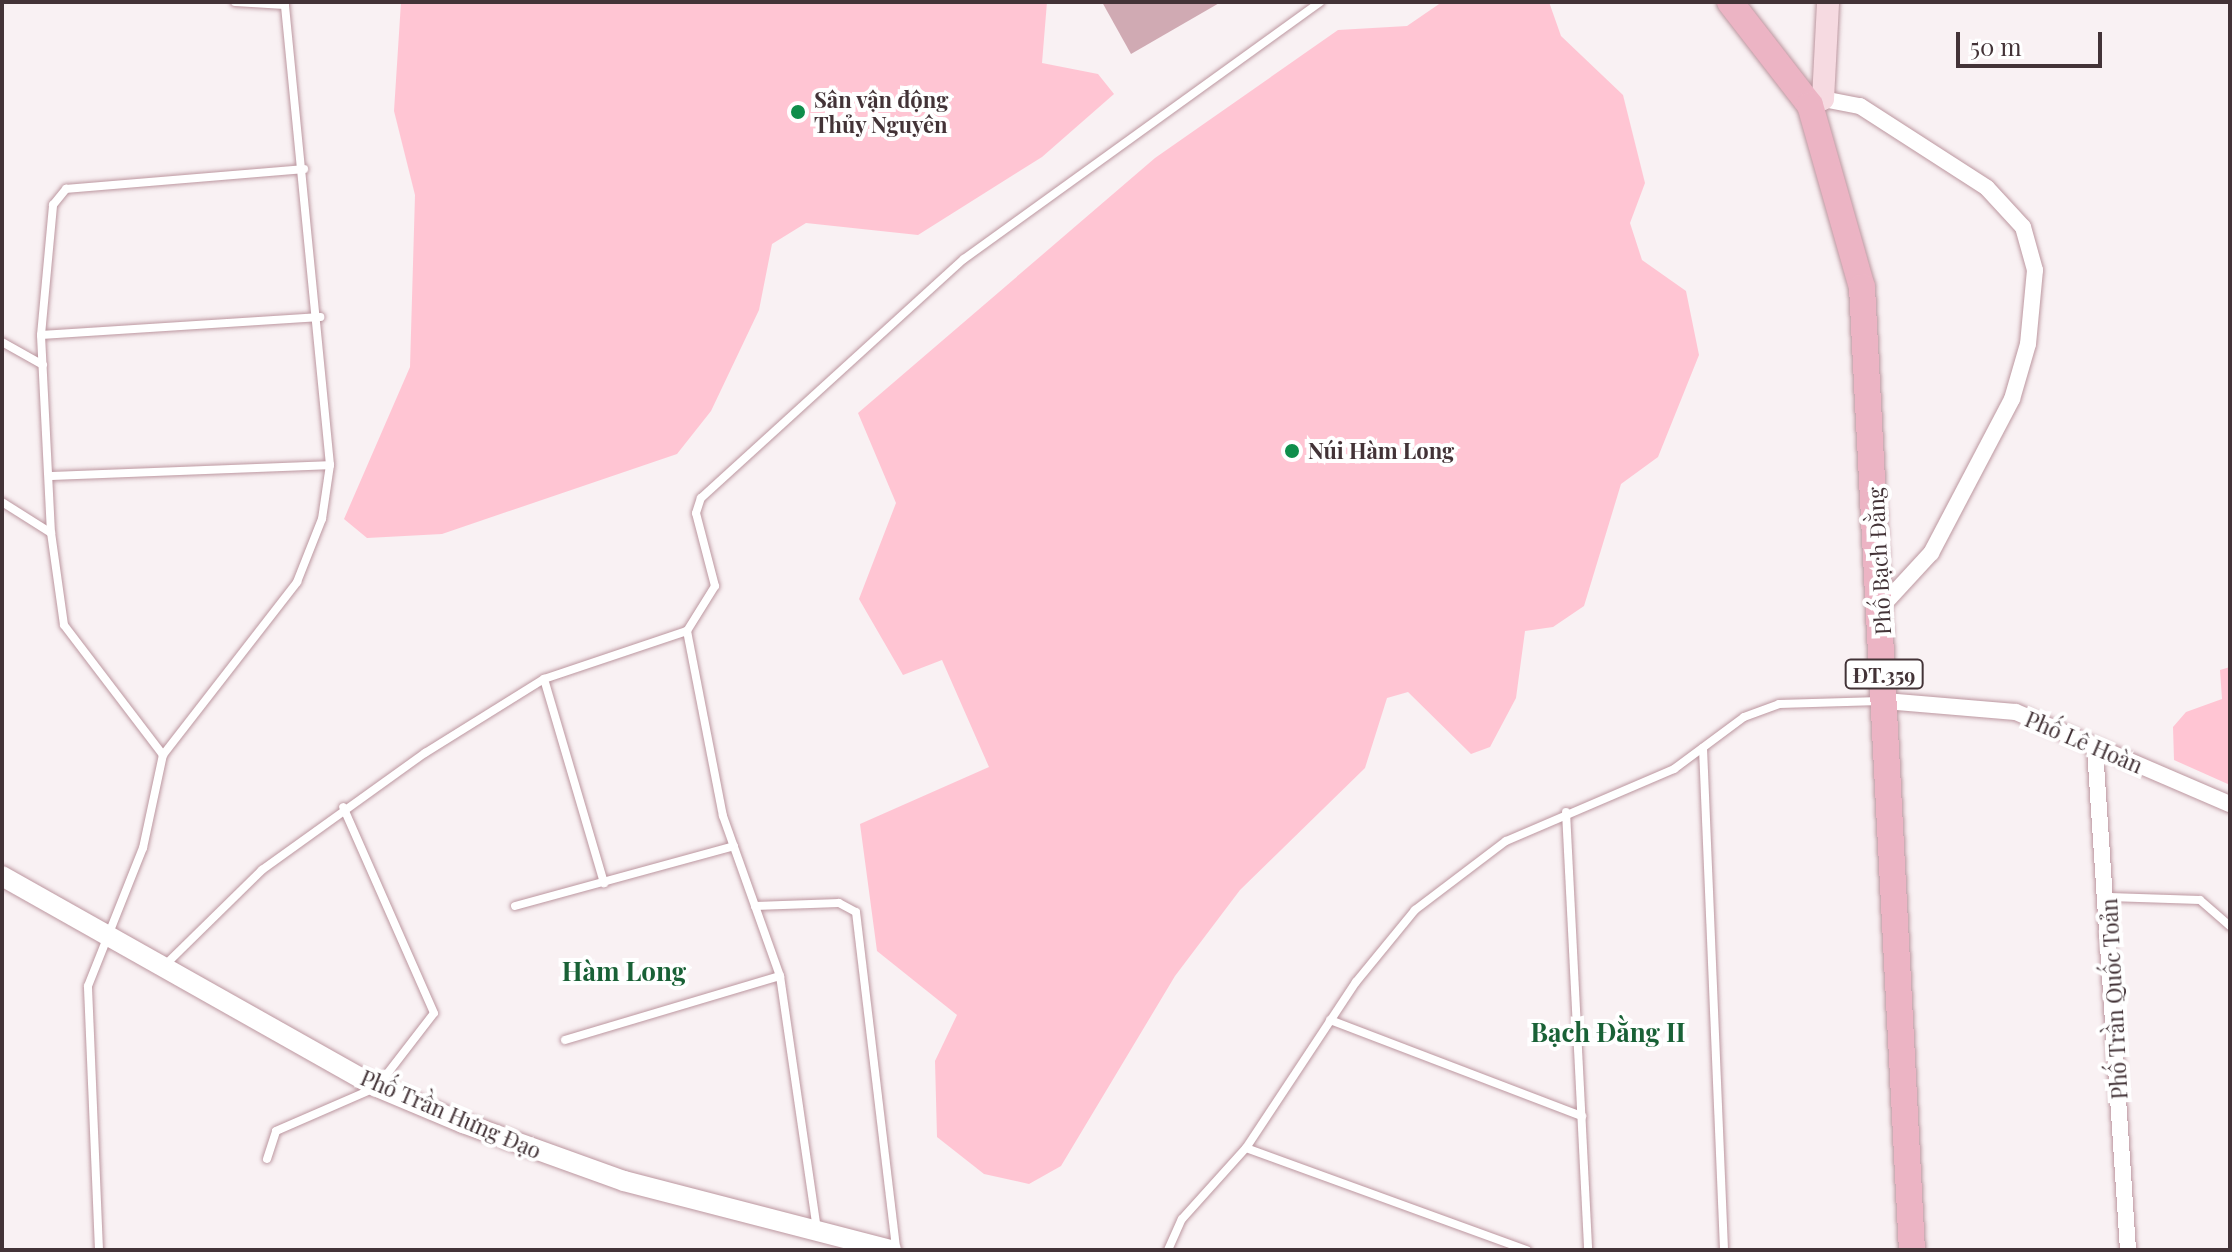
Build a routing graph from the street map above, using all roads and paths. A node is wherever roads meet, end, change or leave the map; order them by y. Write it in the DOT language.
graph roads {
  1 [pos="235,2"];
  2 [pos="1320,2"];
  3 [pos="1730,2"];
  4 [pos="1828,2"];
  5 [pos="285,4"];
  6 [pos="1816,102"];
  7 [pos="304,169"];
  8 [pos="320,317"];
  9 [pos="41,335"];
  10 [pos="2,342"];
  11 [pos="43,365"];
  12 [pos="330,465"];
  13 [pos="49,476"];
  14 [pos="2,502"];
  15 [pos="51,533"];
  16 [pos="1883,605"];
  17 [pos="687,631"];
  18 [pos="544,679"];
  19 [pos="1885,701"];
  20 [pos="1703,748"];
  21 [pos="2095,749"];
  22 [pos="163,755"];
  23 [pos="2230,804"];
  24 [pos="343,807"];
  25 [pos="1566,812"];
  26 [pos="734,846"];
  27 [pos="2,876"];
  28 [pos="604,883"];
  29 [pos="2109,897"];
  30 [pos="515,906"];
  31 [pos="755,906"];
  32 [pos="2230,926"];
  33 [pos="108,938"];
  34 [pos="162,967"];
  35 [pos="780,976"];
  36 [pos="1330,1020"];
  37 [pos="565,1040"];
  38 [pos="377,1087"];
  39 [pos="1582,1116"];
  40 [pos="1246,1148"];
  41 [pos="267,1159"];
  42 [pos="817,1229"];
  43 [pos="99,1250"];
  44 [pos="893,1250"];
  45 [pos="1168,1250"];
  46 [pos="1527,1250"];
  47 [pos="1588,1250"];
  48 [pos="1724,1250"];
  49 [pos="1912,1250"];
  50 [pos="2128,1250"];
  1 -- 5 [label="lane"];
  2 -- 17 [label="lane"];
  3 -- 6 [label="main road, Phố Bạch Đằng / ĐT.359"];
  4 -- 6 [label="main road"];
  5 -- 7 [label="lane"];
  6 -- 16 [label="main road, Phố Bạch Đằng / ĐT.359"];
  6 -- 16 [label="street"];
  7 -- 8 [label="lane"];
  7 -- 9 [label="lane"];
  8 -- 9 [label="lane"];
  8 -- 12 [label="lane"];
  9 -- 11 [label="lane"];
  10 -- 11 [label="lane"];
  11 -- 13 [label="lane"];
  12 -- 13 [label="lane"];
  12 -- 22 [label="lane"];
  13 -- 15 [label="lane"];
  14 -- 15 [label="lane"];
  15 -- 22 [label="lane"];
  16 -- 19 [label="main road, Phố Bạch Đằng / ĐT.359"];
  17 -- 18 [label="lane"];
  17 -- 26 [label="lane"];
  18 -- 24 [label="lane"];
  18 -- 28 [label="lane"];
  19 -- 20 [label="lane"];
  19 -- 21 [label="street, Phố Lê Hoàn"];
  19 -- 49 [label="main road, Phố Bạch Đằng / ĐT.359"];
  20 -- 25 [label="lane"];
  20 -- 48 [label="lane"];
  21 -- 23 [label="street, Phố Lê Hoàn"];
  21 -- 29 [label="street, Phố Trần Quốc Toản"];
  22 -- 33 [label="lane"];
  24 -- 34 [label="lane"];
  24 -- 38 [label="lane"];
  25 -- 36 [label="lane"];
  25 -- 39 [label="lane"];
  26 -- 28 [label="lane"];
  26 -- 31 [label="lane"];
  27 -- 33 [label="street, Phố Trần Hưng Đạo"];
  28 -- 30 [label="lane"];
  29 -- 32 [label="lane"];
  29 -- 50 [label="street, Phố Trần Quốc Toản"];
  31 -- 35 [label="lane"];
  31 -- 44 [label="lane"];
  33 -- 34 [label="street, Phố Trần Hưng Đạo"];
  33 -- 43 [label="lane"];
  34 -- 38 [label="street, Phố Trần Hưng Đạo"];
  35 -- 37 [label="lane"];
  35 -- 42 [label="lane"];
  36 -- 39 [label="lane"];
  36 -- 40 [label="lane"];
  38 -- 41 [label="lane"];
  38 -- 42 [label="street, Phố Trần Hưng Đạo"];
  39 -- 47 [label="lane"];
  40 -- 45 [label="lane"];
  40 -- 46 [label="lane"];
  42 -- 44 [label="street, Phố Trần Hưng Đạo"];
}
